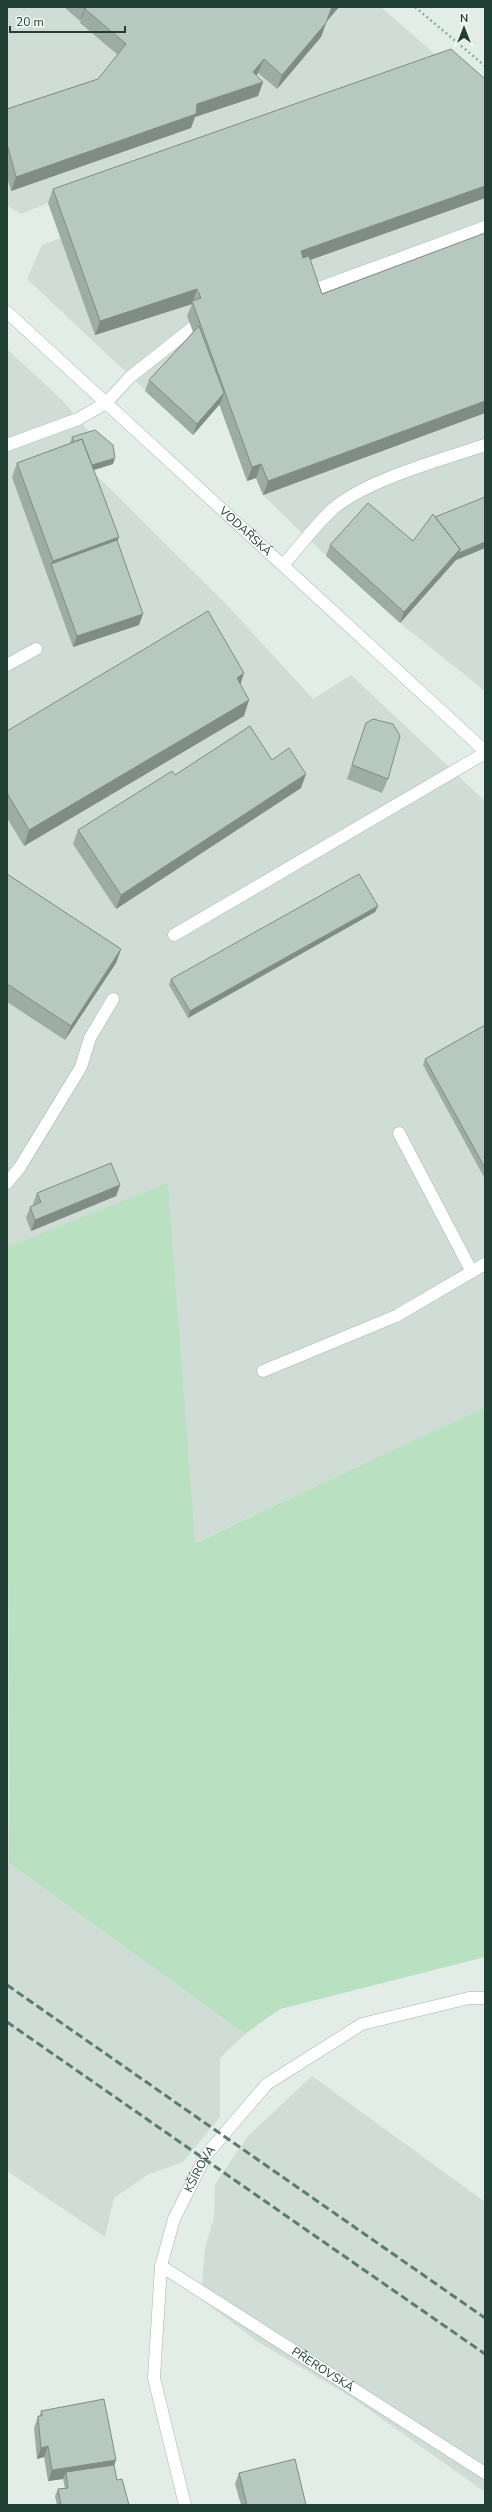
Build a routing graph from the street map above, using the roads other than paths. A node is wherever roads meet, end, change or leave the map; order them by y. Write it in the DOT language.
graph roads {
  1 [pos="485,228"];
  2 [pos="311,291"];
  3 [pos="7,312"];
  4 [pos="192,328"];
  5 [pos="106,403"];
  6 [pos="7,445"];
  7 [pos="485,445"];
  8 [pos="283,565"];
  9 [pos="36,649"];
  10 [pos="7,666"];
  11 [pos="485,752"];
  12 [pos="174,935"];
  13 [pos="113,999"];
  14 [pos="399,1133"];
  15 [pos="7,1183"];
  16 [pos="485,1264"];
  17 [pos="472,1272"];
  18 [pos="263,1371"];
  19 [pos="485,1998"];
  20 [pos="162,2266"];
  21 [pos="485,2473"];
  22 [pos="185,2505"];
  1 -- 2 [label="street"];
  3 -- 5 [label="street, VODAŘSKÁ"];
  4 -- 5 [label="street"];
  5 -- 6 [label="street"];
  5 -- 8 [label="street, VODAŘSKÁ"];
  7 -- 8 [label="street"];
  8 -- 11 [label="street, VODAŘSKÁ"];
  9 -- 10 [label="street"];
  11 -- 12 [label="street"];
  13 -- 15 [label="street"];
  14 -- 17 [label="street"];
  16 -- 17 [label="street"];
  17 -- 18 [label="street"];
  19 -- 20 [label="street, KŠÍROVA"];
  20 -- 21 [label="street, PŘEROVSKÁ"];
  20 -- 22 [label="street, KŠÍROVA"];
}
